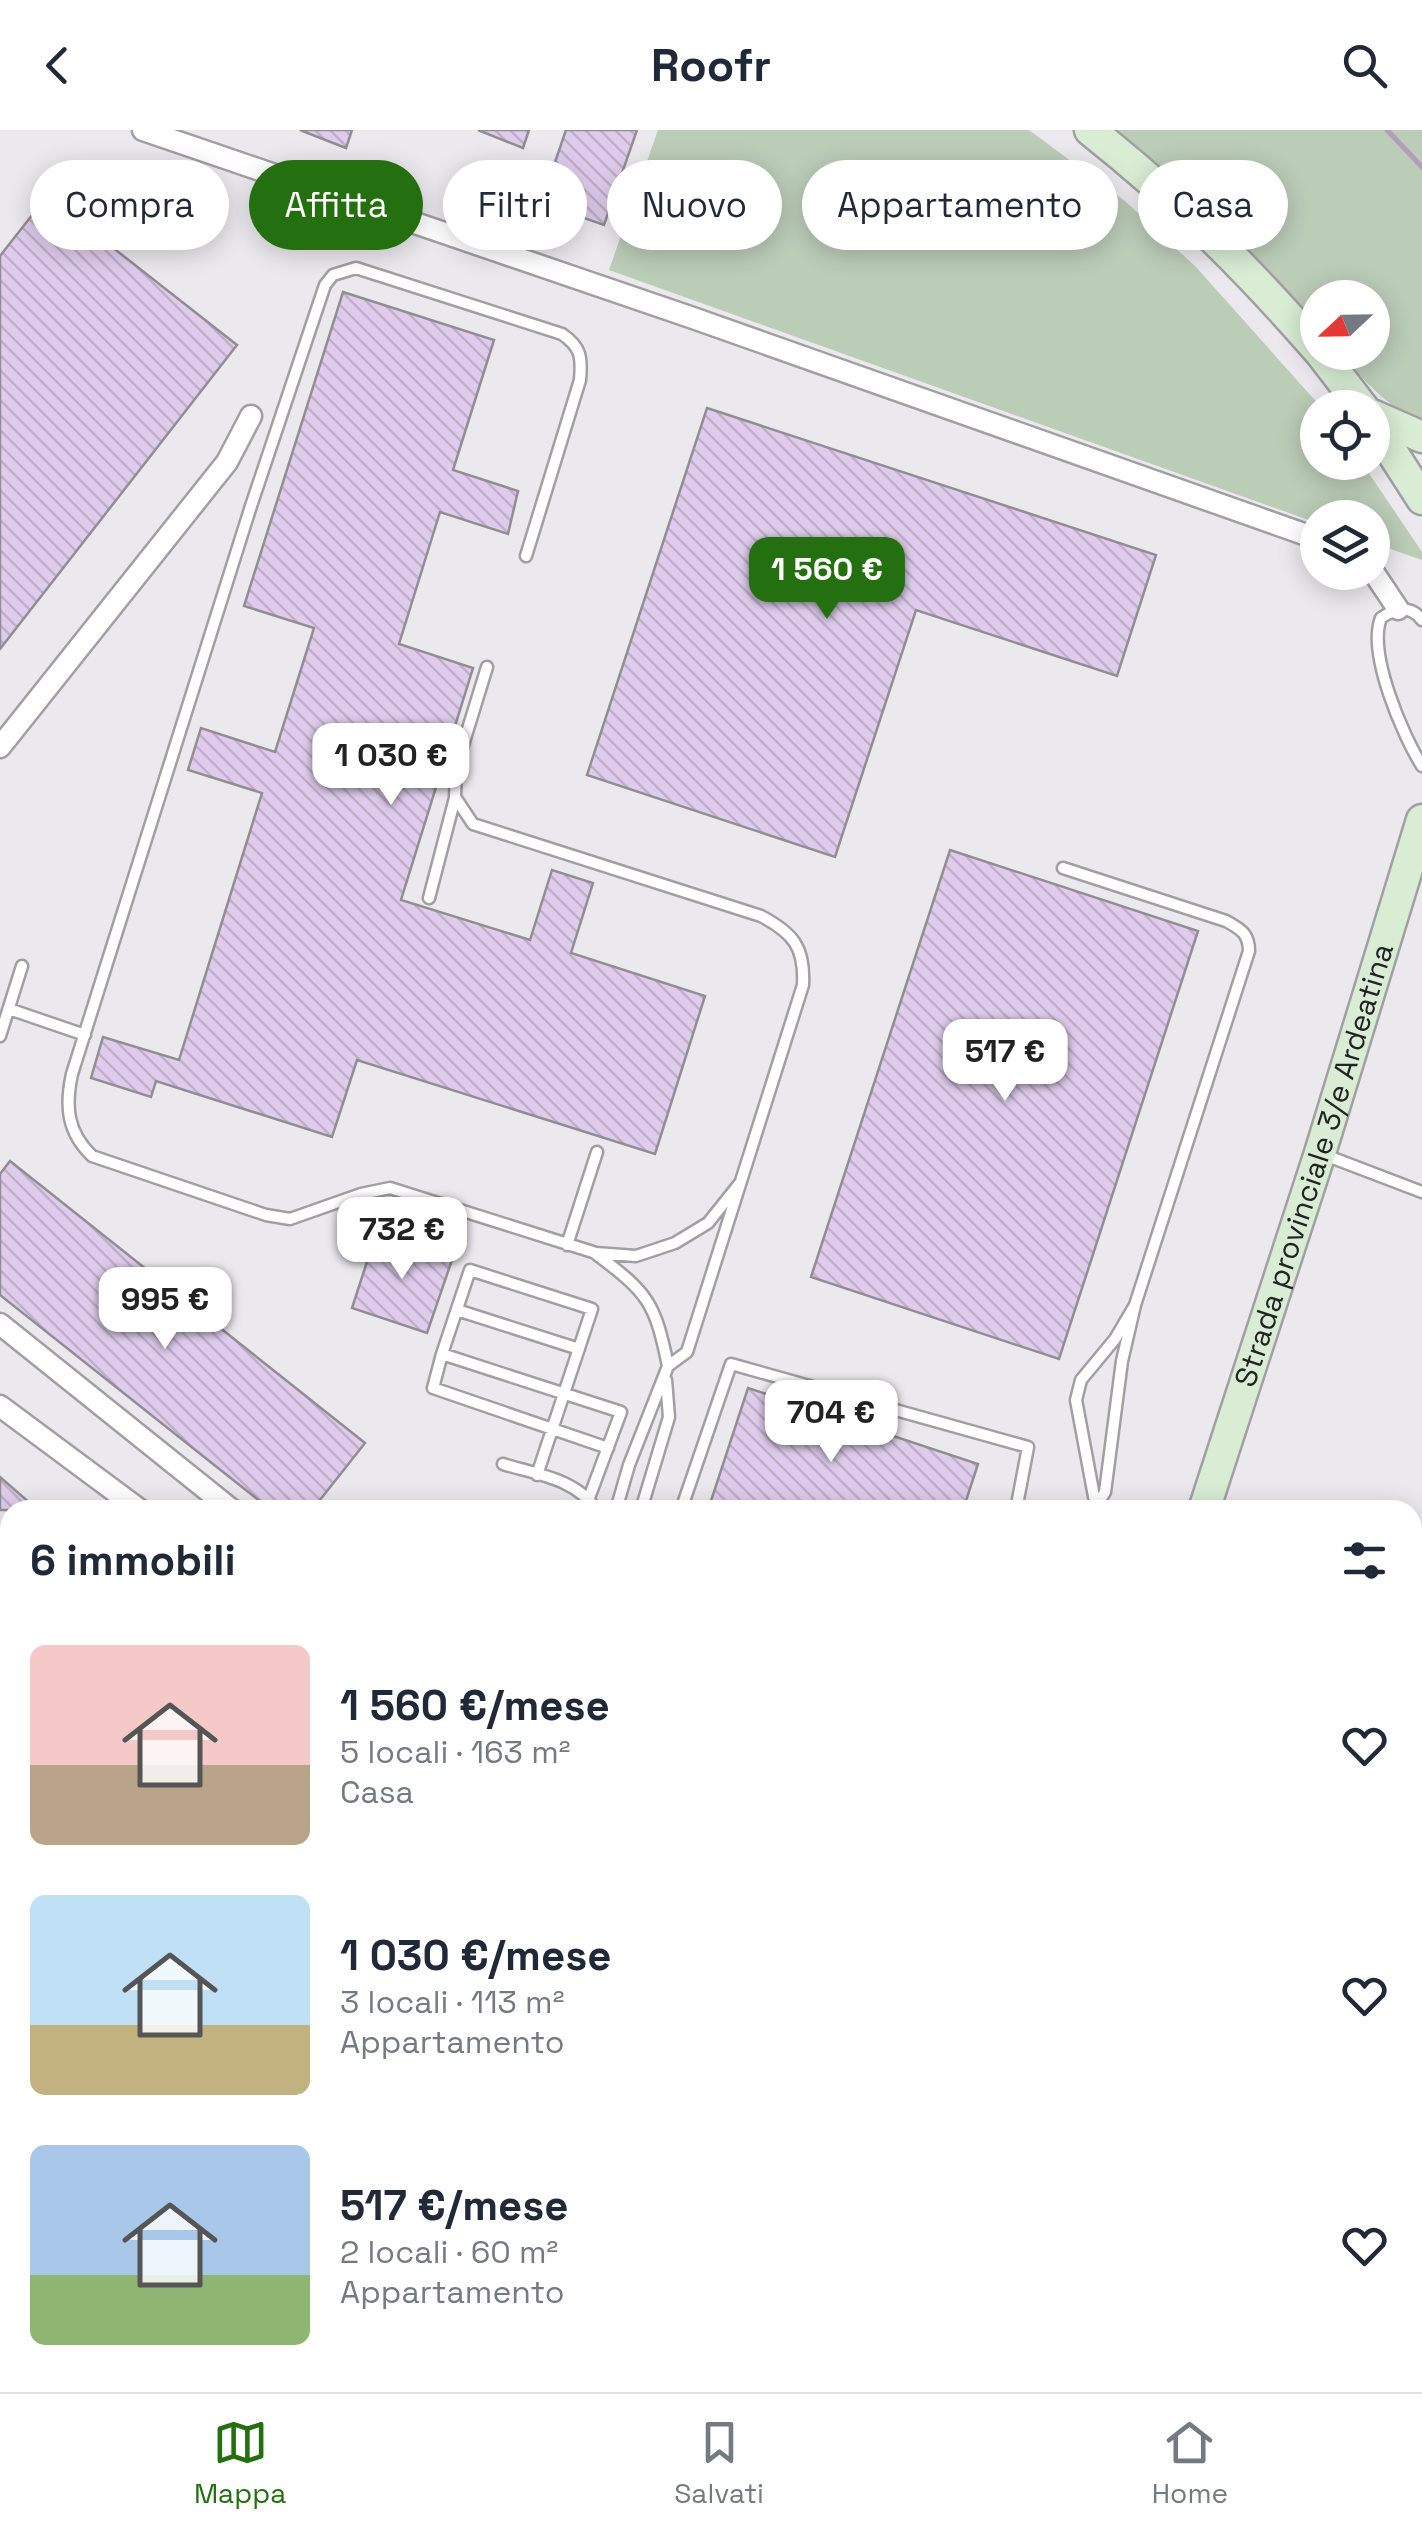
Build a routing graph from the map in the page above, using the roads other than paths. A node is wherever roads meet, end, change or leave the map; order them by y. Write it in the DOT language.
graph roads {
  1 [pos="143,130"];
  2 [pos="1090,130"];
  3 [pos="1300,330"];
  4 [pos="1334,370"];
  5 [pos="1349,390"];
  6 [pos="251,416"];
  7 [pos="1390,425"];
  8 [pos="1422,438"];
  9 [pos="1390,447"];
  10 [pos="1422,499"];
  11 [pos="1300,533"];
  12 [pos="526,556"];
  13 [pos="1385,590"];
  14 [pos="1398,609"];
  15 [pos="1422,620"];
  16 [pos="486,668"];
  17 [pos="0,747"];
  18 [pos="1422,750"];
  19 [pos="1421,766"];
  20 [pos="455,797"];
  21 [pos="1422,820"];
  22 [pos="450,823"];
  23 [pos="472,824"];
  24 [pos="1063,868"];
  25 [pos="428,898"];
  26 [pos="22,966"];
  27 [pos="9,1008"];
  28 [pos="85,1035"];
  29 [pos="0,1036"];
  30 [pos="597,1152"];
  31 [pos="1320,1153"];
  32 [pos="740,1183"];
  33 [pos="1422,1192"];
  34 [pos="566,1245"];
  35 [pos="596,1254"];
  36 [pos="1136,1305"];
  37 [pos="457,1310"];
  38 [pos="0,1324"];
  39 [pos="578,1349"];
  40 [pos="442,1354"];
  41 [pos="667,1372"];
  42 [pos="564,1393"];
  43 [pos="0,1406"];
  44 [pos="552,1429"];
  45 [pos="608,1448"];
  46 [pos="504,1464"];
  47 [pos="537,1475"];
  48 [pos="588,1498"];
  49 [pos="127,1500"];
  50 [pos="220,1500"];
  51 [pos="619,1500"];
  52 [pos="645,1500"];
  53 [pos="684,1500"];
  54 [pos="1018,1500"];
  55 [pos="1094,1500"];
  56 [pos="1100,1500"];
  57 [pos="1207,1500"];
  1 -- 11 [label="street"];
  2 -- 3 [label="main road"];
  4 -- 5 [label="main road"];
  6 -- 17 [label="street"];
  7 -- 8 [label="main road"];
  9 -- 10 [label="main road"];
  12 -- 28 [label="lane"];
  13 -- 14 [label="street"];
  14 -- 15 [label="lane"];
  14 -- 19 [label="lane"];
  16 -- 20 [label="lane"];
  18 -- 19 [label="lane"];
  20 -- 22 [label="lane"];
  20 -- 23 [label="lane"];
  21 -- 31 [label="main road, Strada provinciale 3/e Ardeatina"];
  22 -- 23 [label="lane"];
  22 -- 25 [label="lane"];
  23 -- 32 [label="lane"];
  24 -- 36 [label="lane"];
  26 -- 27 [label="lane"];
  27 -- 28 [label="lane"];
  27 -- 29 [label="lane"];
  28 -- 34 [label="lane"];
  30 -- 34 [label="lane"];
  31 -- 33 [label="lane"];
  31 -- 57 [label="main road, Strada provinciale 3/e Ardeatina"];
  32 -- 35 [label="lane"];
  32 -- 41 [label="lane"];
  34 -- 35 [label="lane"];
  35 -- 41 [label="lane"];
  36 -- 55 [label="lane"];
  36 -- 56 [label="lane"];
  37 -- 39 [label="lane"];
  37 -- 39 [label="lane"];
  37 -- 40 [label="lane"];
  38 -- 50 [label="street"];
  39 -- 42 [label="lane"];
  40 -- 42 [label="lane"];
  40 -- 44 [label="lane"];
  41 -- 51 [label="lane"];
  41 -- 52 [label="lane"];
  42 -- 44 [label="lane"];
  42 -- 45 [label="lane"];
  43 -- 49 [label="street"];
  44 -- 45 [label="lane"];
  44 -- 47 [label="lane"];
  45 -- 48 [label="lane"];
  46 -- 47 [label="lane"];
  47 -- 48 [label="lane"];
  53 -- 54 [label="lane"];
}
